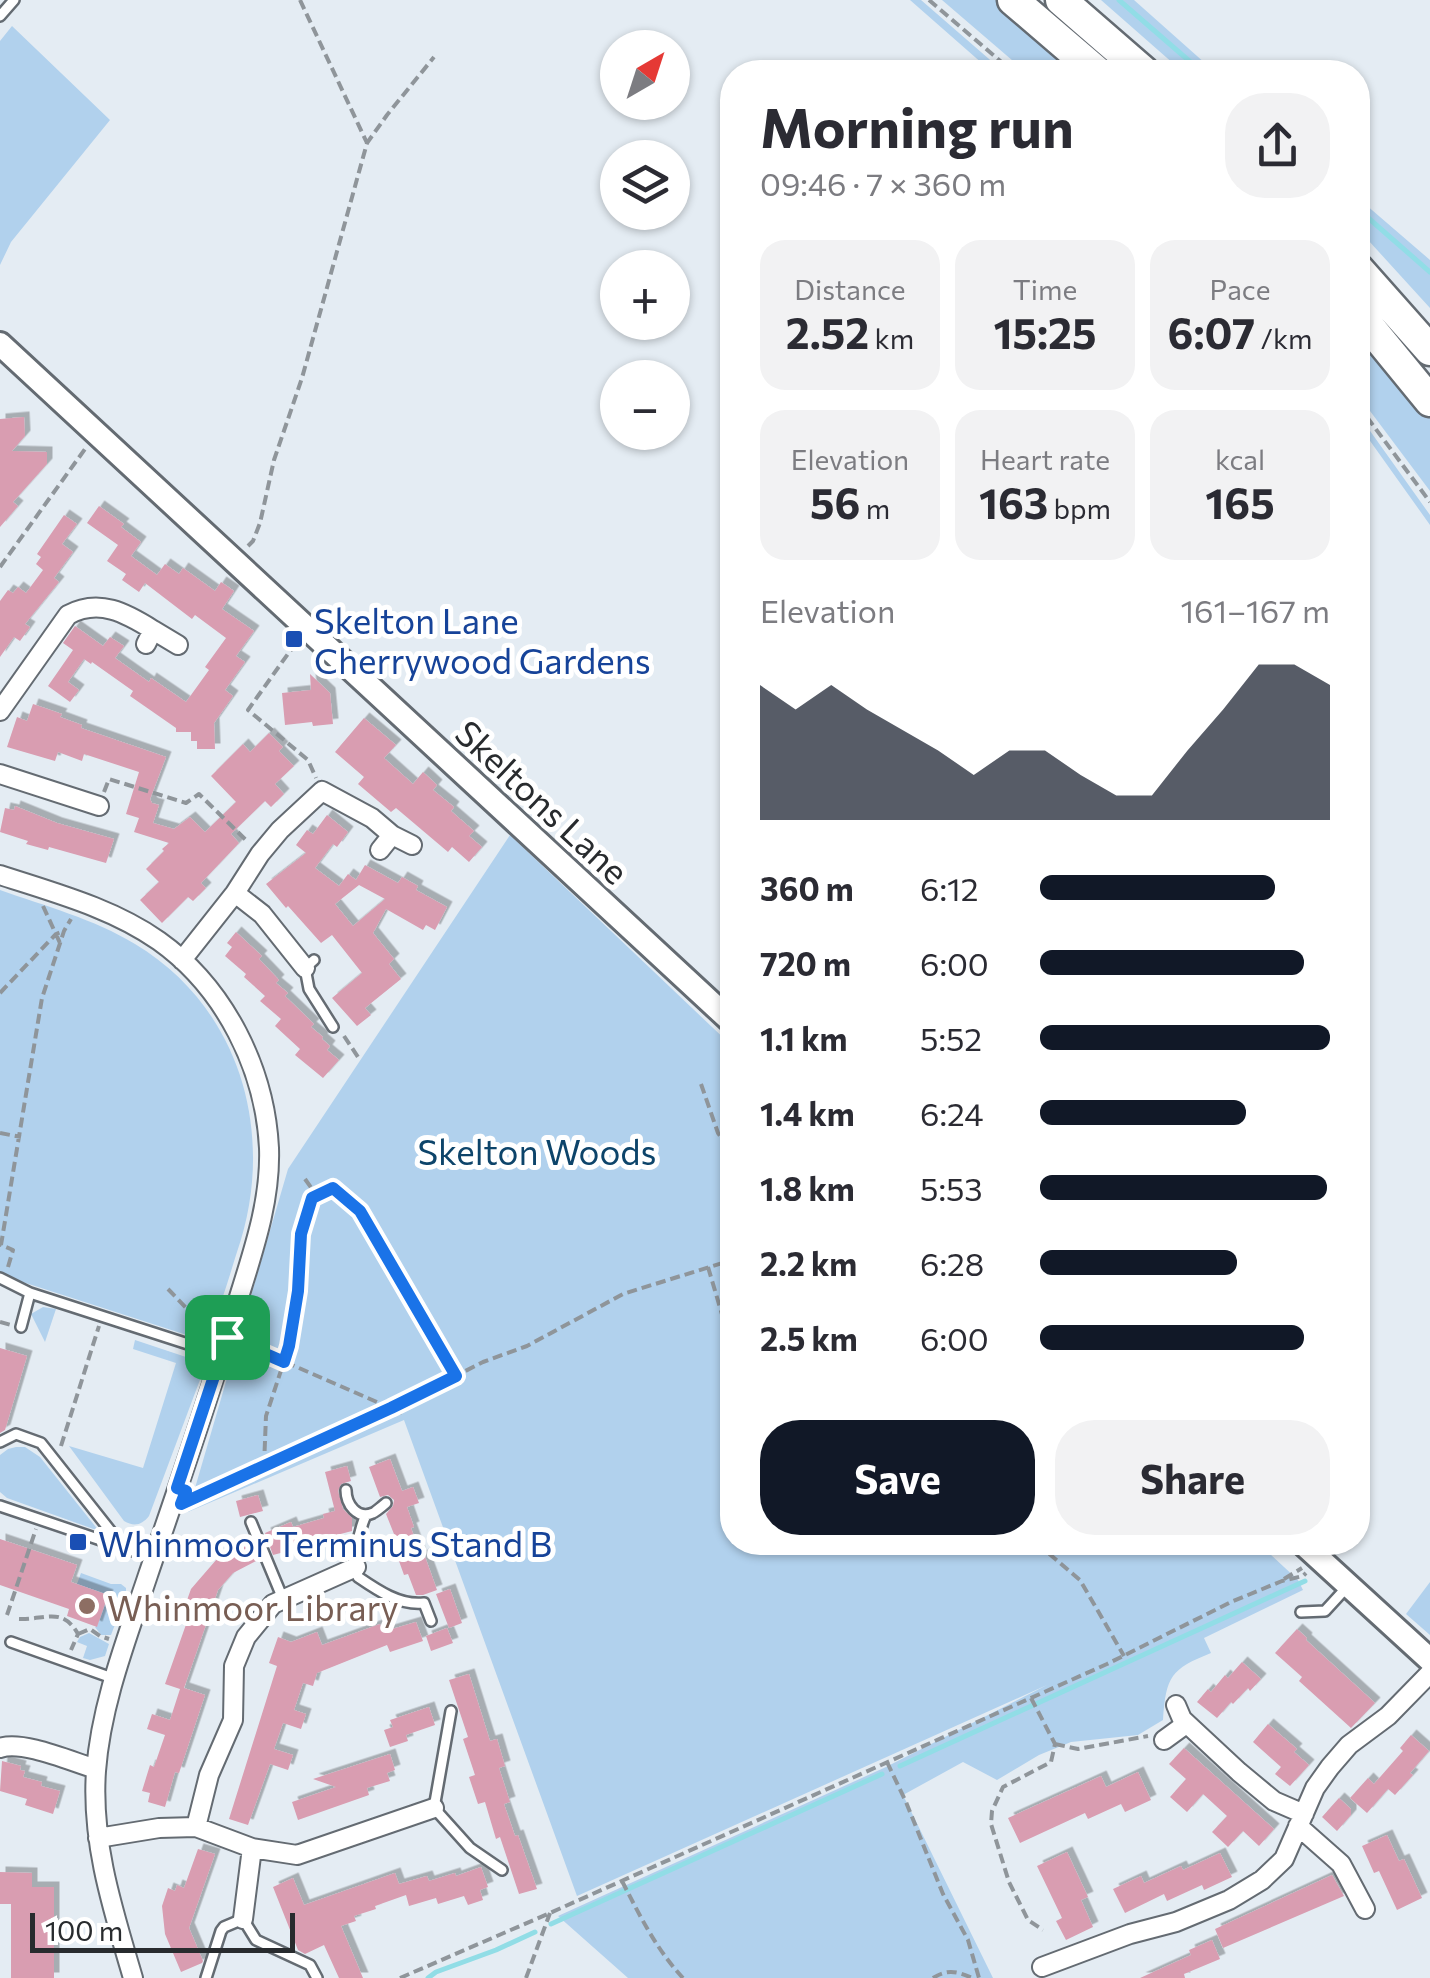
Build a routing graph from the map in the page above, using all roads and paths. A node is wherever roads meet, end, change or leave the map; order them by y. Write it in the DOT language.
graph roads {
  1 [pos="14,0"];
  2 [pos="300,0"];
  3 [pos="929,0"];
  4 [pos="1013,0"];
  5 [pos="1061,0"];
  6 [pos="0,16"];
  7 [pos="434,57"];
  8 [pos="999,60"];
  9 [pos="1083,60"];
  10 [pos="1130,60"];
  11 [pos="368,144"];
  12 [pos="1370,282"];
  13 [pos="1370,328"];
  14 [pos="0,344"];
  15 [pos="1430,350"];
  16 [pos="1430,401"];
  17 [pos="1370,421"];
  18 [pos="96,433"];
  19 [pos="1430,502"];
  20 [pos="234,561"];
  21 [pos="0,567"];
  22 [pos="303,626"];
  23 [pos="178,645"];
  24 [pos="0,711"];
  25 [pos="0,774"];
  26 [pos="322,791"];
  27 [pos="99,806"];
  28 [pos="412,845"];
  29 [pos="260,854"];
  30 [pos="0,875"];
  31 [pos="34,886"];
  32 [pos="236,893"];
  33 [pos="80,902"];
  34 [pos="64,931"];
  35 [pos="56,934"];
  36 [pos="60,943"];
  37 [pos="182,960"];
  38 [pos="310,964"];
  39 [pos="0,994"];
  40 [pos="720,1011"];
  41 [pos="333,1027"];
  42 [pos="360,1060"];
  43 [pos="701,1084"];
  44 [pos="0,1133"];
  45 [pos="720,1136"];
  46 [pos="21,1137"];
  47 [pos="305,1179"];
  48 [pos="317,1196"];
  49 [pos="12,1250"];
  50 [pos="720,1264"];
  51 [pos="708,1267"];
  52 [pos="0,1278"];
  53 [pos="168,1289"];
  54 [pos="30,1294"];
  55 [pos="720,1308"];
  56 [pos="102,1317"];
  57 [pos="20,1327"];
  58 [pos="225,1346"];
  59 [pos="284,1362"];
  60 [pos="456,1376"];
  61 [pos="391,1408"];
  62 [pos="402,1413"];
  63 [pos="66,1433"];
  64 [pos="56,1438"];
  65 [pos="0,1442"];
  66 [pos="56,1462"];
  67 [pos="264,1466"];
  68 [pos="177,1488"];
  69 [pos="346,1490"];
  70 [pos="386,1503"];
  71 [pos="0,1506"];
  72 [pos="366,1515"];
  73 [pos="39,1520"];
  74 [pos="250,1522"];
  75 [pos="124,1548"];
  76 [pos="1051,1555"];
  77 [pos="1309,1555"];
  78 [pos="1316,1555"];
  79 [pos="154,1558"];
  80 [pos="356,1567"];
  81 [pos="1349,1585"];
  82 [pos="283,1599"];
  83 [pos="67,1610"];
  84 [pos="1301,1612"];
  85 [pos="7,1615"];
  86 [pos="64,1618"];
  87 [pos="19,1619"];
  88 [pos="431,1620"];
  89 [pos="78,1634"];
  90 [pos="11,1642"];
  91 [pos="125,1645"];
  92 [pos="1124,1656"];
  93 [pos="1430,1660"];
  94 [pos="66,1663"];
  95 [pos="1430,1674"];
  96 [pos="115,1679"];
  97 [pos="1031,1698"];
  98 [pos="1176,1705"];
  99 [pos="451,1711"];
  100 [pos="1186,1724"];
  101 [pos="1164,1740"];
  102 [pos="1055,1744"];
  103 [pos="0,1748"];
  104 [pos="887,1762"];
  105 [pos="96,1770"];
  106 [pos="434,1808"];
  107 [pos="1301,1820"];
  108 [pos="196,1827"];
  109 [pos="98,1838"];
  110 [pos="252,1848"];
  111 [pos="502,1870"];
  112 [pos="622,1881"];
  113 [pos="1365,1909"];
  114 [pos="550,1914"];
  115 [pos="244,1920"];
  116 [pos="1043,1930"];
  117 [pos="1042,1967"];
  118 [pos="132,1978"];
  119 [pos="206,1978"];
  120 [pos="317,1978"];
  121 [pos="400,1978"];
  122 [pos="526,1978"];
  123 [pos="683,1978"];
  124 [pos="933,1978"];
  125 [pos="972,1978"];
  126 [pos="979,1978"];
  1 -- 6 [label="lane"];
  2 -- 11 [label="path"];
  3 -- 8 [label="path"];
  4 -- 9 [label="highway"];
  5 -- 10 [label="highway"];
  7 -- 11 [label="path"];
  11 -- 20 [label="path"];
  12 -- 15 [label="highway"];
  13 -- 16 [label="highway"];
  14 -- 18 [label="street, Skeltons Lane"];
  17 -- 19 [label="path"];
  18 -- 20 [label="street, Skeltons Lane"];
  18 -- 21 [label="path"];
  20 -- 22 [label="street, Skeltons Lane"];
  22 -- 26 [label="path"];
  22 -- 40 [label="street, Skeltons Lane"];
  23 -- 24 [label="street"];
  25 -- 27 [label="street"];
  26 -- 28 [label="street"];
  26 -- 29 [label="street"];
  27 -- 29 [label="path"];
  29 -- 32 [label="street"];
  30 -- 31 [label="street"];
  31 -- 33 [label="street"];
  31 -- 35 [label="path"];
  32 -- 37 [label="street"];
  32 -- 38 [label="street"];
  33 -- 34 [label="path"];
  33 -- 37 [label="street"];
  34 -- 35 [label="path"];
  34 -- 36 [label="path"];
  35 -- 36 [label="path"];
  35 -- 39 [label="path"];
  36 -- 46 [label="path"];
  37 -- 58 [label="street"];
  38 -- 41 [label="lane"];
  41 -- 42 [label="path"];
  43 -- 45 [label="path"];
  44 -- 46 [label="path"];
  46 -- 49 [label="path"];
  47 -- 48 [label="path"];
  48 -- 59 [label="path"];
  48 -- 60 [label="path"];
  50 -- 51 [label="path"];
  51 -- 55 [label="path"];
  51 -- 60 [label="path"];
  52 -- 54 [label="lane"];
  53 -- 58 [label="path"];
  54 -- 56 [label="lane"];
  54 -- 57 [label="lane"];
  56 -- 58 [label="lane"];
  56 -- 63 [label="path"];
  58 -- 59 [label="path"];
  58 -- 68 [label="street"];
  59 -- 61 [label="path"];
  59 -- 67 [label="path"];
  60 -- 61 [label="path"];
  61 -- 62 [label="path"];
  61 -- 67 [label="path"];
  63 -- 64 [label="path"];
  63 -- 66 [label="path"];
  65 -- 66 [label="lane"];
  66 -- 75 [label="lane"];
  67 -- 68 [label="path"];
  68 -- 79 [label="street"];
  69 -- 72 [label="lane"];
  70 -- 72 [label="lane"];
  71 -- 73 [label="lane"];
  72 -- 80 [label="lane"];
  73 -- 75 [label="lane"];
  73 -- 85 [label="path"];
  74 -- 82 [label="lane"];
  75 -- 79 [label="lane"];
  76 -- 92 [label="path"];
  77 -- 92 [label="path"];
  78 -- 81 [label="street"];
  79 -- 91 [label="street"];
  80 -- 82 [label="street"];
  80 -- 88 [label="lane"];
  81 -- 84 [label="lane"];
  81 -- 93 [label="street"];
  82 -- 108 [label="street"];
  83 -- 86 [label="path"];
  86 -- 87 [label="path"];
  86 -- 89 [label="path"];
  89 -- 91 [label="path"];
  89 -- 94 [label="path"];
  90 -- 94 [label="lane"];
  91 -- 96 [label="street"];
  92 -- 97 [label="path"];
  94 -- 96 [label="lane"];
  95 -- 107 [label="street"];
  96 -- 105 [label="street"];
  97 -- 102 [label="path"];
  97 -- 104 [label="path"];
  98 -- 100 [label="street"];
  99 -- 106 [label="lane"];
  100 -- 101 [label="street"];
  100 -- 107 [label="street"];
  101 -- 102 [label="path"];
  102 -- 116 [label="path"];
  103 -- 105 [label="street"];
  104 -- 112 [label="path"];
  104 -- 126 [label="path"];
  105 -- 109 [label="street"];
  106 -- 110 [label="street"];
  106 -- 111 [label="lane"];
  107 -- 113 [label="street"];
  107 -- 117 [label="street"];
  108 -- 109 [label="street"];
  108 -- 110 [label="street"];
  109 -- 118 [label="street"];
  110 -- 115 [label="street"];
  112 -- 114 [label="path"];
  112 -- 123 [label="path"];
  114 -- 121 [label="path"];
  114 -- 122 [label="path"];
  115 -- 119 [label="lane"];
  115 -- 120 [label="lane"];
  124 -- 125 [label="path"];
}
